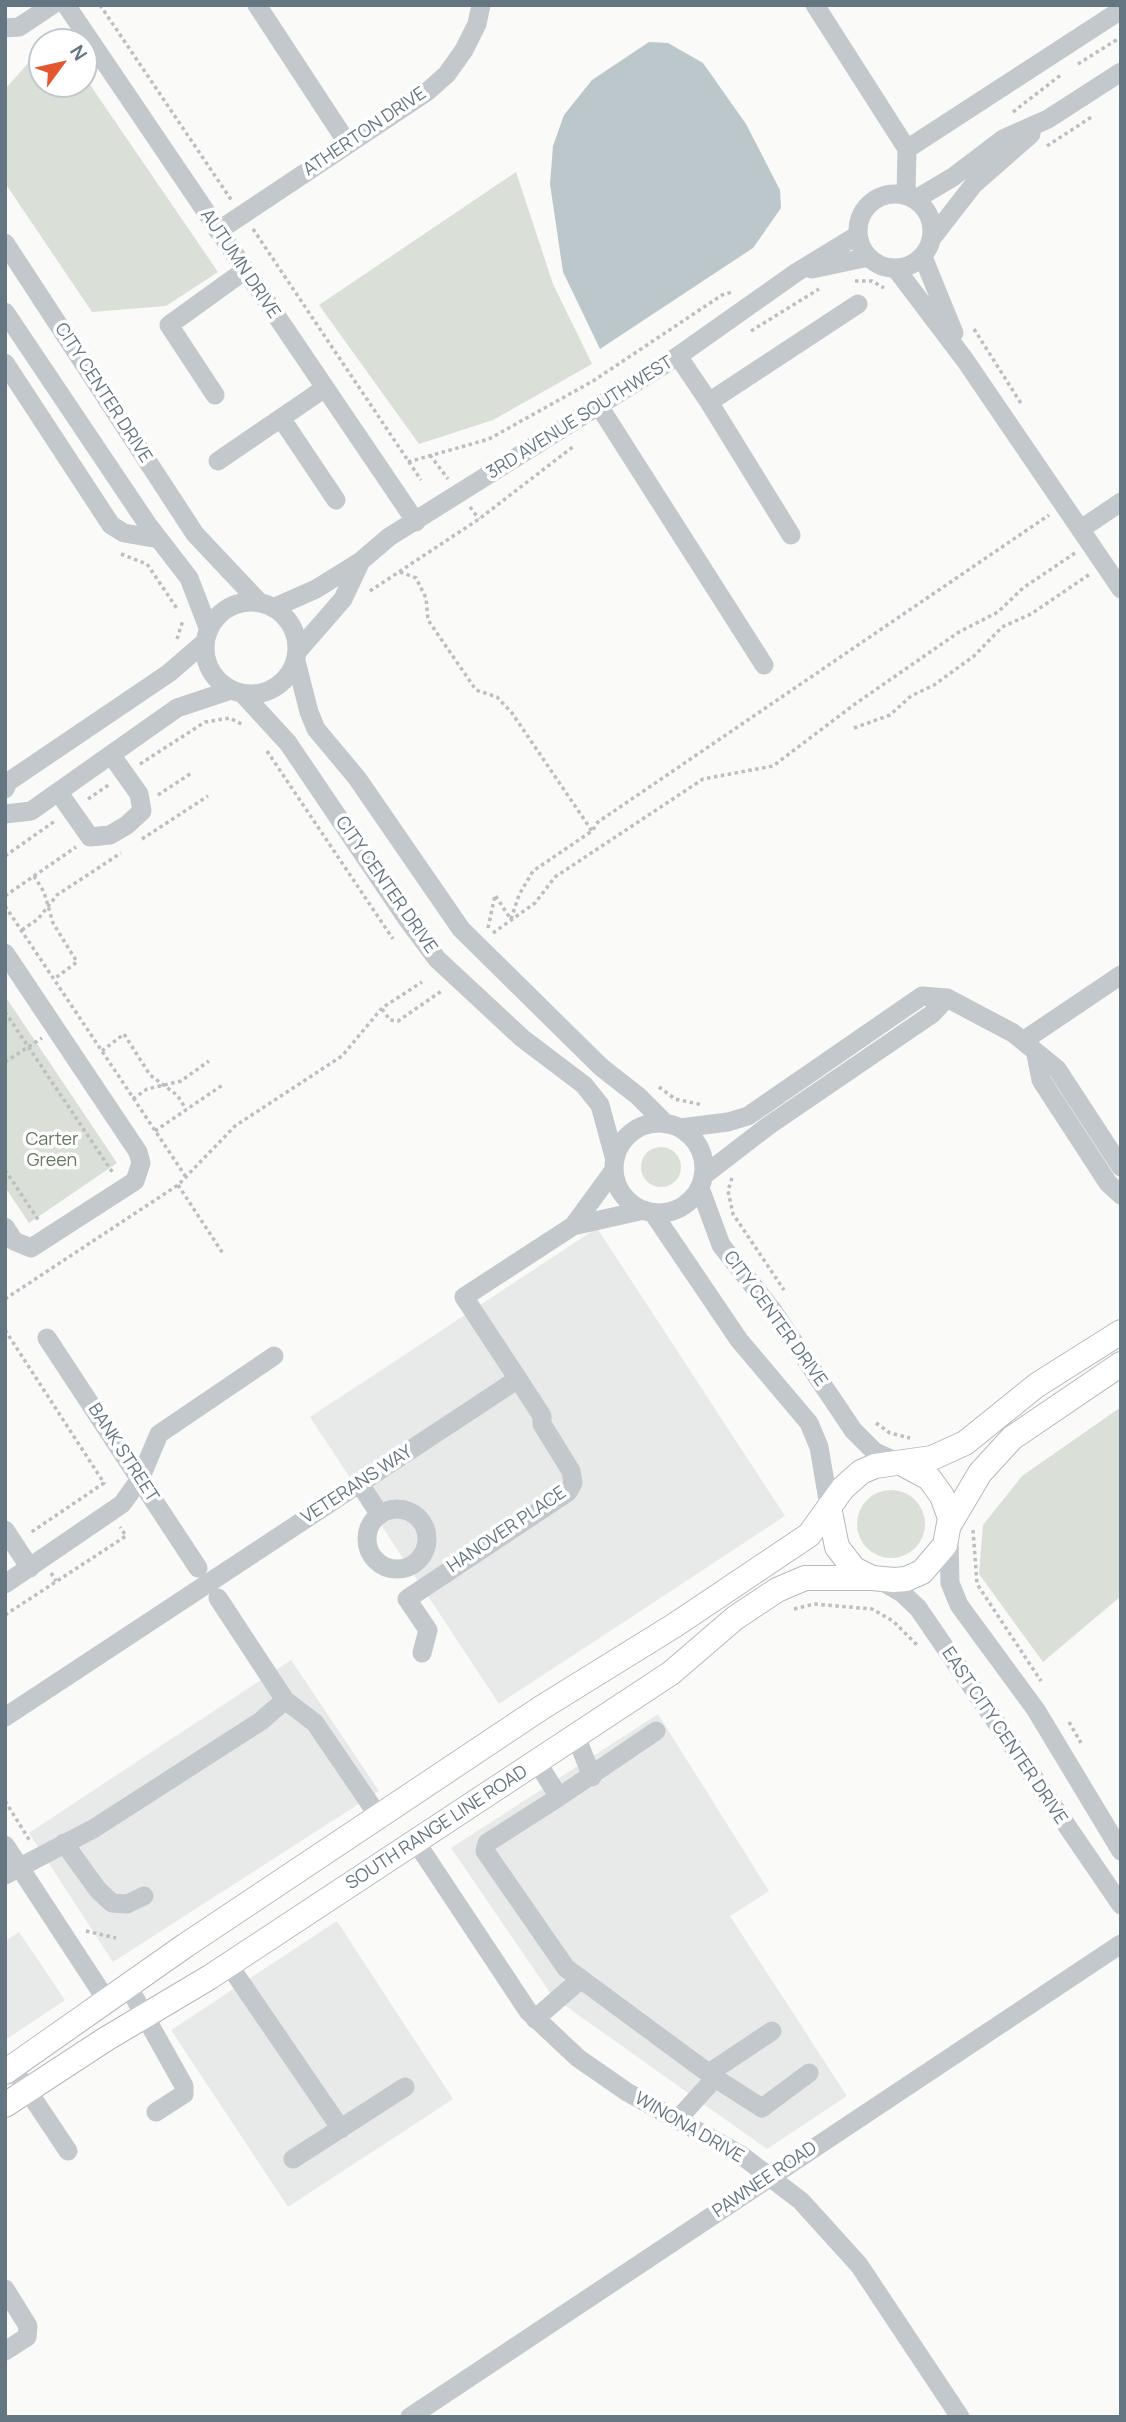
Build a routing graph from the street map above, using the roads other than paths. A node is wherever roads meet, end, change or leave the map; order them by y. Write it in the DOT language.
graph roads {
  1 [pos="52,5"];
  2 [pos="66,5"];
  3 [pos="257,5"];
  4 [pos="481,5"];
  5 [pos="815,5"];
  6 [pos="1121,10"];
  7 [pos="5,29"];
  8 [pos="1121,72"];
  9 [pos="1048,119"];
  10 [pos="348,144"];
  11 [pos="907,149"];
  12 [pos="911,197"];
  13 [pos="218,231"];
  14 [pos="856,236"];
  15 [pos="932,238"];
  16 [pos="5,243"];
  17 [pos="869,257"];
  18 [pos="923,257"];
  19 [pos="896,269"];
  20 [pos="244,271"];
  21 [pos="797,272"];
  22 [pos="858,304"];
  23 [pos="5,312"];
  24 [pos="678,355"];
  25 [pos="965,360"];
  26 [pos="5,363"];
  27 [pos="325,388"];
  28 [pos="215,395"];
  29 [pos="709,402"];
  30 [pos="599,406"];
  31 [pos="281,418"];
  32 [pos="218,461"];
  33 [pos="336,500"];
  34 [pos="1121,502"];
  35 [pos="416,522"];
  36 [pos="792,535"];
  37 [pos="1086,536"];
  38 [pos="159,539"];
  39 [pos="361,561"];
  40 [pos="1115,577"];
  41 [pos="266,605"];
  42 [pos="207,636"];
  43 [pos="296,657"];
  44 [pos="764,665"];
  45 [pos="237,692"];
  46 [pos="112,756"];
  47 [pos="5,789"];
  48 [pos="59,793"];
  49 [pos="5,814"];
  50 [pos="5,953"];
  51 [pos="1121,975"];
  52 [pos="947,998"];
  53 [pos="1030,1048"];
  54 [pos="673,1126"];
  55 [pos="615,1165"];
  56 [pos="1121,1167"];
  57 [pos="702,1182"];
  58 [pos="1121,1195"];
  59 [pos="649,1212"];
  60 [pos="573,1226"];
  61 [pos="5,1227"];
  62 [pos="1121,1332"];
  63 [pos="47,1338"];
  64 [pos="274,1356"];
  65 [pos="1121,1364"];
  66 [pos="518,1379"];
  67 [pos="900,1463"];
  68 [pos="140,1479"];
  69 [pos="360,1484"];
  70 [pos="829,1506"];
  71 [pos="380,1515"];
  72 [pos="950,1528"];
  73 [pos="5,1530"];
  74 [pos="415,1564"];
  75 [pos="30,1568"];
  76 [pos="198,1568"];
  77 [pos="874,1579"];
  78 [pos="428,1583"];
  79 [pos="5,1584"];
  80 [pos="218,1598"];
  81 [pos="422,1653"];
  82 [pos="285,1700"];
  83 [pos="5,1717"];
  84 [pos="656,1731"];
  85 [pos="576,1736"];
  86 [pos="537,1762"];
  87 [pos="592,1777"];
  88 [pos="559,1797"];
  89 [pos="379,1817"];
  90 [pos="416,1842"];
  91 [pos="64,1843"];
  92 [pos="5,1845"];
  93 [pos="1121,1852"];
  94 [pos="12,1870"];
  95 [pos="145,1896"];
  96 [pos="1121,1905"];
  97 [pos="1121,1944"];
  98 [pos="229,1965"];
  99 [pos="581,1979"];
  100 [pos="128,1986"];
  101 [pos="107,2001"];
  102 [pos="146,2015"];
  103 [pos="535,2019"];
  104 [pos="772,2031"];
  105 [pos="9,2070"];
  106 [pos="809,2073"];
  107 [pos="712,2075"];
  108 [pos="405,2087"];
  109 [pos="28,2091"];
  110 [pos="5,2105"];
  111 [pos="156,2112"];
  112 [pos="678,2119"];
  113 [pos="341,2129"];
  114 [pos="68,2151"];
  115 [pos="293,2159"];
  116 [pos="770,2177"];
  117 [pos="5,2290"];
  118 [pos="5,2351"];
  119 [pos="410,2417"];
  120 [pos="960,2417"];
  1 -- 7 [label="street"];
  2 -- 13 [label="street, AUTUMN DRIVE"];
  3 -- 10 [label="street"];
  4 -- 10 [label="street, ATHERTON DRIVE"];
  5 -- 11 [label="street"];
  6 -- 11 [label="street"];
  8 -- 9 [label="street"];
  9 -- 12 [label="street"];
  9 -- 15 [label="street"];
  10 -- 13 [label="street, ATHERTON DRIVE"];
  11 -- 12 [label="street"];
  12 -- 14 [label="street"];
  12 -- 15 [label="street"];
  13 -- 20 [label="street, AUTUMN DRIVE"];
  14 -- 17 [label="street"];
  14 -- 21 [label="street, 3RD AVENUE SOUTHWEST"];
  15 -- 18 [label="street"];
  16 -- 41 [label="street, CITY CENTER DRIVE"];
  17 -- 19 [label="street"];
  17 -- 21 [label="street, 3RD AVENUE SOUTHWEST"];
  18 -- 19 [label="street"];
  18 -- 25 [label="street"];
  19 -- 25 [label="street"];
  20 -- 27 [label="street, AUTUMN DRIVE"];
  20 -- 28 [label="street"];
  21 -- 24 [label="street, 3RD AVENUE SOUTHWEST"];
  22 -- 29 [label="street"];
  23 -- 38 [label="street, CITY CENTER DRIVE"];
  24 -- 29 [label="street"];
  24 -- 30 [label="street, 3RD AVENUE SOUTHWEST"];
  25 -- 37 [label="street"];
  26 -- 38 [label="street"];
  27 -- 31 [label="street"];
  27 -- 35 [label="street, AUTUMN DRIVE"];
  29 -- 36 [label="street"];
  30 -- 35 [label="street, 3RD AVENUE SOUTHWEST"];
  30 -- 44 [label="street"];
  31 -- 32 [label="street"];
  31 -- 33 [label="street"];
  34 -- 37 [label="street"];
  35 -- 39 [label="street, 3RD AVENUE SOUTHWEST"];
  37 -- 40 [label="street"];
  38 -- 42 [label="street, CITY CENTER DRIVE"];
  39 -- 41 [label="street, 3RD AVENUE SOUTHWEST"];
  39 -- 43 [label="street, 3RD AVENUE SOUTHWEST"];
  41 -- 42 [label="street"];
  41 -- 43 [label="street"];
  42 -- 45 [label="street"];
  42 -- 47 [label="street"];
  43 -- 45 [label="street"];
  43 -- 54 [label="street, CITY CENTER DRIVE"];
  45 -- 46 [label="street"];
  45 -- 55 [label="street, CITY CENTER DRIVE"];
  46 -- 48 [label="street"];
  46 -- 48 [label="street"];
  48 -- 49 [label="street"];
  50 -- 61 [label="street"];
  51 -- 53 [label="street"];
  52 -- 53 [label="street"];
  52 -- 54 [label="street"];
  52 -- 57 [label="street"];
  53 -- 56 [label="street"];
  53 -- 58 [label="street"];
  54 -- 55 [label="street"];
  54 -- 57 [label="street"];
  55 -- 59 [label="street"];
  55 -- 60 [label="street"];
  57 -- 59 [label="street"];
  57 -- 67 [label="street, CITY CENTER DRIVE"];
  59 -- 60 [label="street"];
  59 -- 70 [label="street, CITY CENTER DRIVE"];
  60 -- 66 [label="street"];
  62 -- 67 [label="main road"];
  63 -- 68 [label="street, BANK STREET"];
  64 -- 68 [label="street"];
  65 -- 72 [label="main road"];
  66 -- 69 [label="street, VETERANS WAY"];
  66 -- 78 [label="street, HANOVER PLACE"];
  67 -- 70 [label="main road"];
  67 -- 72 [label="main road"];
  68 -- 75 [label="street"];
  68 -- 76 [label="street, BANK STREET"];
  69 -- 71 [label="street"];
  69 -- 83 [label="street, VETERANS WAY"];
  70 -- 77 [label="main road"];
  70 -- 89 [label="main road"];
  71 -- 74 [label="street, HANOVER PLACE"];
  71 -- 74 [label="street"];
  72 -- 77 [label="main road"];
  72 -- 93 [label="street, EAST CITY CENTER DRIVE"];
  73 -- 75 [label="street"];
  74 -- 78 [label="street, HANOVER PLACE"];
  75 -- 79 [label="street"];
  77 -- 85 [label="main road, SOUTH RANGE LINE ROAD"];
  77 -- 96 [label="street, EAST CITY CENTER DRIVE"];
  78 -- 81 [label="street"];
  80 -- 82 [label="street"];
  82 -- 89 [label="street"];
  82 -- 91 [label="street"];
  84 -- 87 [label="street"];
  85 -- 86 [label="main road, SOUTH RANGE LINE ROAD"];
  85 -- 87 [label="street"];
  86 -- 88 [label="street"];
  86 -- 90 [label="main road, SOUTH RANGE LINE ROAD"];
  87 -- 88 [label="street"];
  88 -- 99 [label="street"];
  89 -- 100 [label="main road"];
  90 -- 98 [label="main road, SOUTH RANGE LINE ROAD"];
  90 -- 103 [label="street, WINONA DRIVE"];
  91 -- 94 [label="street"];
  91 -- 95 [label="street"];
  92 -- 94 [label="street"];
  94 -- 101 [label="street"];
  97 -- 116 [label="street, PAWNEE ROAD"];
  98 -- 102 [label="main road, SOUTH RANGE LINE ROAD"];
  98 -- 113 [label="street"];
  99 -- 103 [label="street"];
  99 -- 107 [label="street"];
  100 -- 101 [label="main road"];
  100 -- 102 [label="street"];
  101 -- 105 [label="main road"];
  102 -- 109 [label="main road, SOUTH RANGE LINE ROAD"];
  102 -- 111 [label="street"];
  103 -- 112 [label="street, WINONA DRIVE"];
  104 -- 107 [label="street"];
  105 -- 109 [label="street"];
  106 -- 107 [label="street"];
  107 -- 112 [label="street"];
  108 -- 113 [label="street"];
  109 -- 110 [label="main road, SOUTH RANGE LINE ROAD"];
  109 -- 114 [label="street"];
  112 -- 116 [label="street, WINONA DRIVE"];
  113 -- 115 [label="street"];
  116 -- 119 [label="street, PAWNEE ROAD"];
  116 -- 120 [label="street, WINONA DRIVE"];
  117 -- 118 [label="street"];
}
